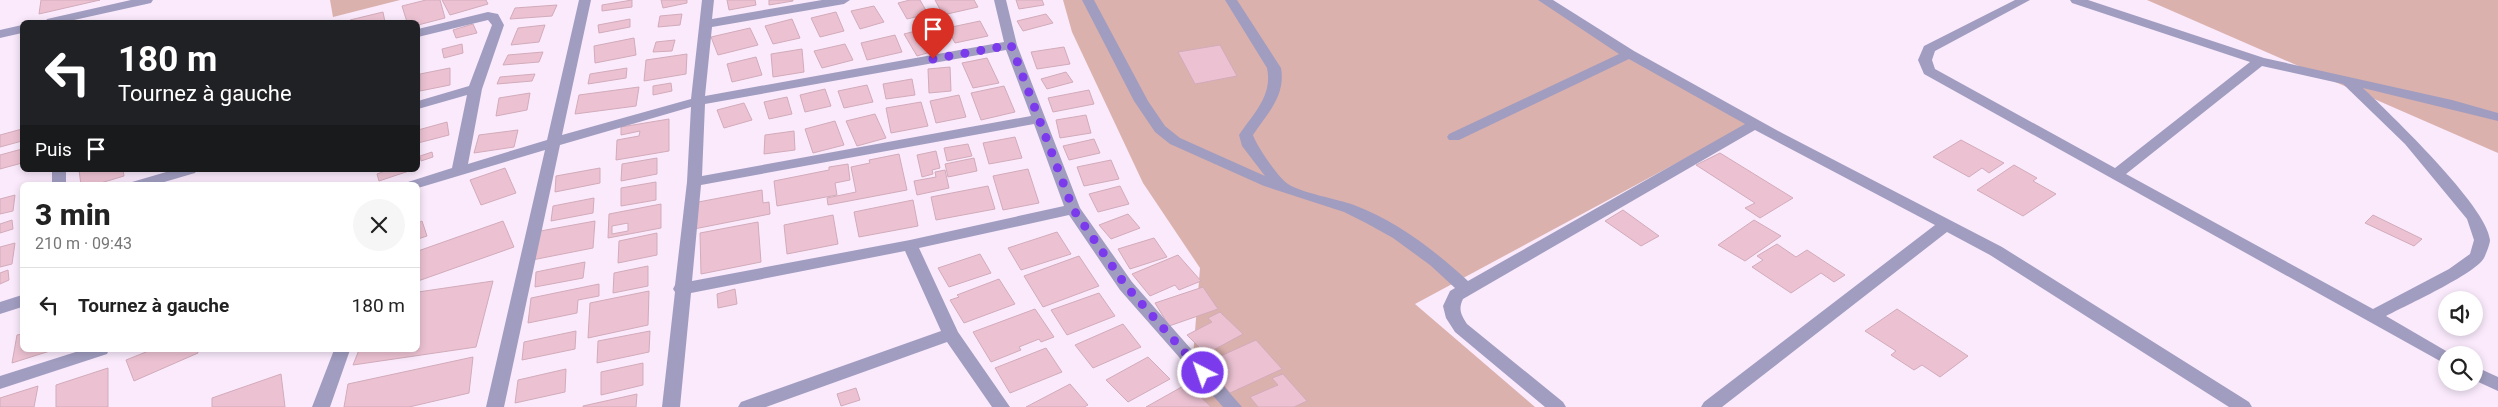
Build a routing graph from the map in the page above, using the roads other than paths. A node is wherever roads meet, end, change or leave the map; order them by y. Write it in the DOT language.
graph roads {
  1 [pos="147,0"];
  2 [pos="585,0"];
  3 [pos="708,0"];
  4 [pos="844,0"];
  5 [pos="1000,0"];
  6 [pos="1088,0"];
  7 [pos="1231,0"];
  8 [pos="1544,0"];
  9 [pos="2024,0"];
  10 [pos="2076,0"];
  11 [pos="59,20"];
  12 [pos="705,24"];
  13 [pos="20,29"];
  14 [pos="420,32"];
  15 [pos="0,34"];
  16 [pos="1011,45"];
  17 [pos="1629,54"];
  18 [pos="2260,61"];
  19 [pos="2347,81"];
  20 [pos="475,89"];
  21 [pos="698,102"];
  22 [pos="420,104"];
  23 [pos="2498,117"];
  24 [pos="1038,119"];
  25 [pos="1754,124"];
  26 [pos="1454,137"];
  27 [pos="554,142"];
  28 [pos="459,171"];
  29 [pos="183,172"];
  30 [pos="2115,175"];
  31 [pos="148,182"];
  32 [pos="694,182"];
  33 [pos="420,183"];
  34 [pos="1282,187"];
  35 [pos="1073,209"];
  36 [pos="1946,224"];
  37 [pos="910,245"];
  38 [pos="1465,288"];
  39 [pos="682,289"];
  40 [pos="20,302"];
  41 [pos="0,308"];
  42 [pos="2373,316"];
  43 [pos="952,334"];
  44 [pos="95,352"];
  45 [pos="341,352"];
  46 [pos="2438,353"];
  47 [pos="2483,377"];
  48 [pos="0,383"];
  49 [pos="2498,385"];
  50 [pos="321,407"];
  51 [pos="495,407"];
  52 [pos="671,407"];
  53 [pos="747,407"];
  54 [pos="1001,407"];
  55 [pos="1233,407"];
  56 [pos="1557,407"];
  57 [pos="1710,407"];
  58 [pos="2243,407"];
  1 -- 11 [label="street"];
  2 -- 27 [label="street"];
  3 -- 12 [label="street"];
  4 -- 12 [label="street"];
  5 -- 16 [label="street"];
  6 -- 34 [label="street"];
  7 -- 34 [label="street"];
  8 -- 17 [label="street"];
  9 -- 30 [label="street"];
  10 -- 18 [label="street"];
  12 -- 21 [label="street"];
  13 -- 15 [label="street"];
  14 -- 20 [label="street"];
  16 -- 21 [label="street"];
  16 -- 24 [label="street"];
  17 -- 25 [label="street"];
  17 -- 26 [label="street"];
  18 -- 19 [label="street"];
  18 -- 30 [label="street"];
  19 -- 23 [label="street"];
  19 -- 42 [label="street"];
  20 -- 22 [label="street"];
  20 -- 28 [label="street"];
  21 -- 27 [label="street"];
  21 -- 32 [label="street"];
  24 -- 32 [label="street"];
  24 -- 35 [label="street"];
  25 -- 36 [label="street"];
  25 -- 38 [label="street"];
  27 -- 28 [label="street"];
  27 -- 51 [label="street"];
  28 -- 33 [label="street"];
  29 -- 31 [label="street"];
  30 -- 42 [label="street"];
  32 -- 39 [label="street"];
  34 -- 38 [label="street"];
  35 -- 37 [label="street"];
  35 -- 55 [label="street"];
  36 -- 57 [label="street"];
  36 -- 58 [label="street"];
  37 -- 39 [label="street"];
  37 -- 43 [label="street"];
  38 -- 56 [label="street"];
  39 -- 52 [label="street"];
  40 -- 41 [label="street"];
  42 -- 46 [label="street"];
  43 -- 53 [label="street"];
  43 -- 54 [label="street"];
  44 -- 48 [label="street"];
  45 -- 50 [label="street"];
  47 -- 49 [label="street"];
}
